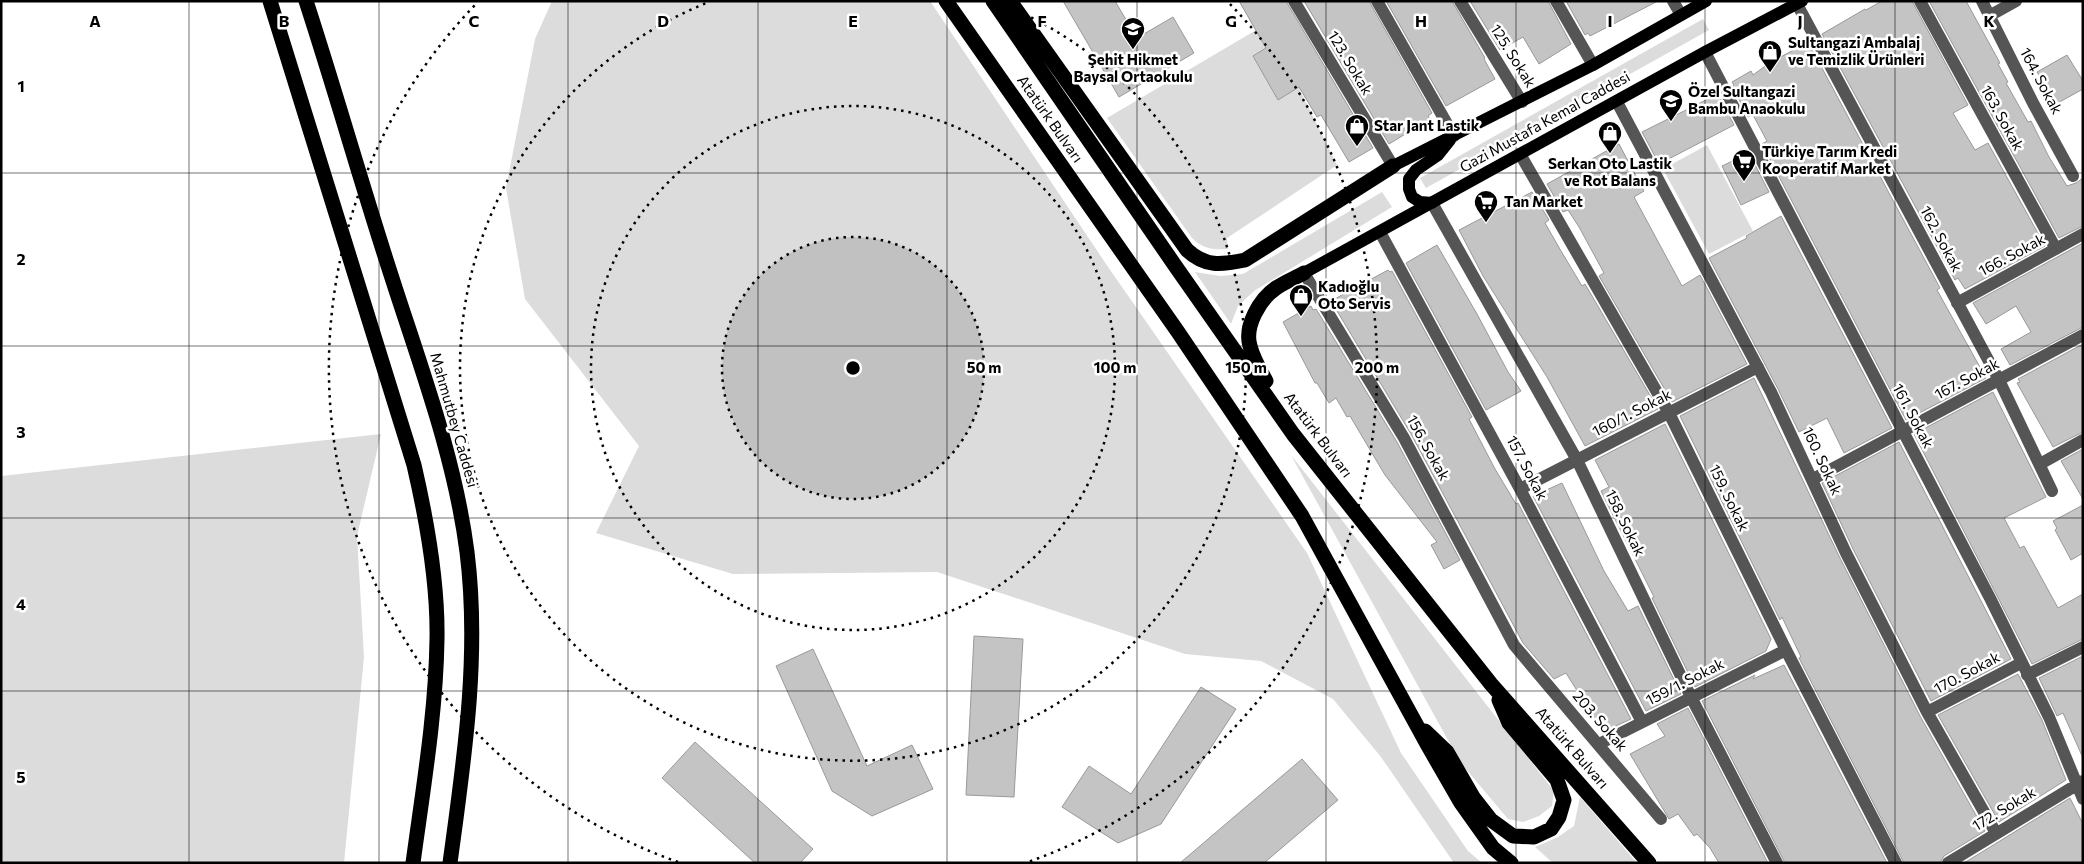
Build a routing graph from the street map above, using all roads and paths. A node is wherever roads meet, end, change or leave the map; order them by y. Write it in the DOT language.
graph roads {
  1 [pos="270,1"];
  2 [pos="306,1"];
  3 [pos="946,1"];
  4 [pos="993,1"];
  5 [pos="1010,1"];
  6 [pos="1294,1"];
  7 [pos="1377,1"];
  8 [pos="1460,1"];
  9 [pos="1556,1"];
  10 [pos="1673,1"];
  11 [pos="1706,1"];
  12 [pos="1920,1"];
  13 [pos="1982,1"];
  14 [pos="2016,1"];
  15 [pos="1800,3"];
  16 [pos="1681,15"];
  17 [pos="1989,16"];
  18 [pos="1705,52"];
  19 [pos="1593,65"];
  20 [pos="1522,102"];
  21 [pos="1617,102"];
  22 [pos="1454,136"];
  23 [pos="1520,154"];
  24 [pos="1393,166"];
  25 [pos="2073,176"];
  26 [pos="1432,203"];
  27 [pos="1380,232"];
  28 [pos="2083,234"];
  29 [pos="2056,249"];
  30 [pos="1304,273"];
  31 [pos="1957,303"];
  32 [pos="2083,335"];
  33 [pos="1758,367"];
  34 [pos="1999,380"];
  35 [pos="1669,413"];
  36 [pos="1902,431"];
  37 [pos="1293,434"];
  38 [pos="2083,440"];
  39 [pos="1577,460"];
  40 [pos="2040,464"];
  41 [pos="1813,479"];
  42 [pos="1520,489"];
  43 [pos="2052,491"];
  44 [pos="1514,645"];
  45 [pos="2083,647"];
  46 [pos="1786,650"];
  47 [pos="2021,663"];
  48 [pos="2027,675"];
  49 [pos="1491,684"];
  50 [pos="1691,697"];
  51 [pos="1927,712"];
  52 [pos="1415,721"];
  53 [pos="1642,722"];
  54 [pos="1599,744"];
  55 [pos="2080,783"];
  56 [pos="2083,799"];
  57 [pos="1661,819"];
  58 [pos="1996,833"];
  59 [pos="413,863"];
  60 [pos="450,863"];
  61 [pos="1511,863"];
  62 [pos="1649,863"];
  63 [pos="1776,863"];
  64 [pos="1896,863"];
  65 [pos="1948,863"];
  1 -- 59 [label="highway"];
  2 -- 60 [label="highway, Mahmutbey Caddesi"];
  3 -- 52 [label="highway, Atatürk Bulvarı"];
  4 -- 37 [label="highway, Atatürk Bulvarı"];
  5 -- 24 [label="highway"];
  6 -- 24 [label="street, 123. Sokak"];
  7 -- 22 [label="street"];
  8 -- 20 [label="street, 125. Sokak"];
  9 -- 19 [label="street"];
  10 -- 16 [label="street"];
  11 -- 16 [label="main road, Gazi Mustafa Kemal Caddesi"];
  12 -- 29 [label="street, 163. Sokak"];
  13 -- 17 [label="street, 164. Sokak"];
  14 -- 17 [label="street"];
  15 -- 18 [label="main road, Gazi Mustafa Kemal Caddesi"];
  15 -- 31 [label="street, 162. Sokak"];
  16 -- 19 [label="main road, Gazi Mustafa Kemal Caddesi"];
  17 -- 25 [label="street, 164. Sokak"];
  18 -- 21 [label="main road, Gazi Mustafa Kemal Caddesi"];
  18 -- 36 [label="street, 161. Sokak"];
  19 -- 20 [label="main road, Gazi Mustafa Kemal Caddesi"];
  20 -- 22 [label="main road, Gazi Mustafa Kemal Caddesi"];
  21 -- 23 [label="main road, Gazi Mustafa Kemal Caddesi"];
  21 -- 33 [label="street, 160. Sokak"];
  22 -- 24 [label="main road, Gazi Mustafa Kemal Caddesi"];
  22 -- 26 [label="main road"];
  23 -- 26 [label="main road, Gazi Mustafa Kemal Caddesi"];
  23 -- 35 [label="street, 159. Sokak"];
  26 -- 27 [label="main road, Gazi Mustafa Kemal Caddesi"];
  26 -- 39 [label="street, 158. Sokak"];
  27 -- 30 [label="main road, Gazi Mustafa Kemal Caddesi"];
  27 -- 42 [label="street, 157. Sokak"];
  28 -- 29 [label="street, 166. Sokak"];
  29 -- 31 [label="street, 166. Sokak"];
  30 -- 37 [label="highway"];
  30 -- 44 [label="street, 156. Sokak"];
  31 -- 34 [label="street, 162. Sokak"];
  32 -- 34 [label="street, 167. Sokak"];
  33 -- 35 [label="street, 160/1. Sokak"];
  33 -- 41 [label="street, 160. Sokak"];
  34 -- 36 [label="street, 167. Sokak"];
  34 -- 40 [label="street, 162. Sokak"];
  35 -- 39 [label="street, 160/1. Sokak"];
  35 -- 46 [label="street, 159. Sokak"];
  36 -- 41 [label="street, 167. Sokak"];
  36 -- 47 [label="street, 161. Sokak"];
  37 -- 49 [label="highway, Atatürk Bulvarı"];
  38 -- 40 [label="street"];
  39 -- 42 [label="street, 160/1. Sokak"];
  39 -- 50 [label="street, 158. Sokak"];
  40 -- 43 [label="street, 162. Sokak"];
  41 -- 51 [label="street, 160. Sokak"];
  42 -- 53 [label="street, 157. Sokak"];
  44 -- 54 [label="street, 203. Sokak"];
  45 -- 48 [label="street"];
  46 -- 50 [label="street, 159/1. Sokak"];
  46 -- 64 [label="street, 159. Sokak"];
  47 -- 48 [label="street, 161. Sokak"];
  47 -- 51 [label="street, 170. Sokak"];
  48 -- 55 [label="street, 161. Sokak"];
  49 -- 52 [label="highway"];
  49 -- 62 [label="highway, Atatürk Bulvarı"];
  50 -- 53 [label="street, 159/1. Sokak"];
  50 -- 63 [label="street, 158. Sokak"];
  51 -- 58 [label="street, 160. Sokak"];
  52 -- 61 [label="highway, Atatürk Bulvarı"];
  53 -- 54 [label="street, 159/1. Sokak"];
  54 -- 57 [label="street, 203. Sokak"];
  55 -- 56 [label="street, 161. Sokak"];
  55 -- 58 [label="street, 172. Sokak"];
  58 -- 65 [label="street, 172. Sokak"];
}
